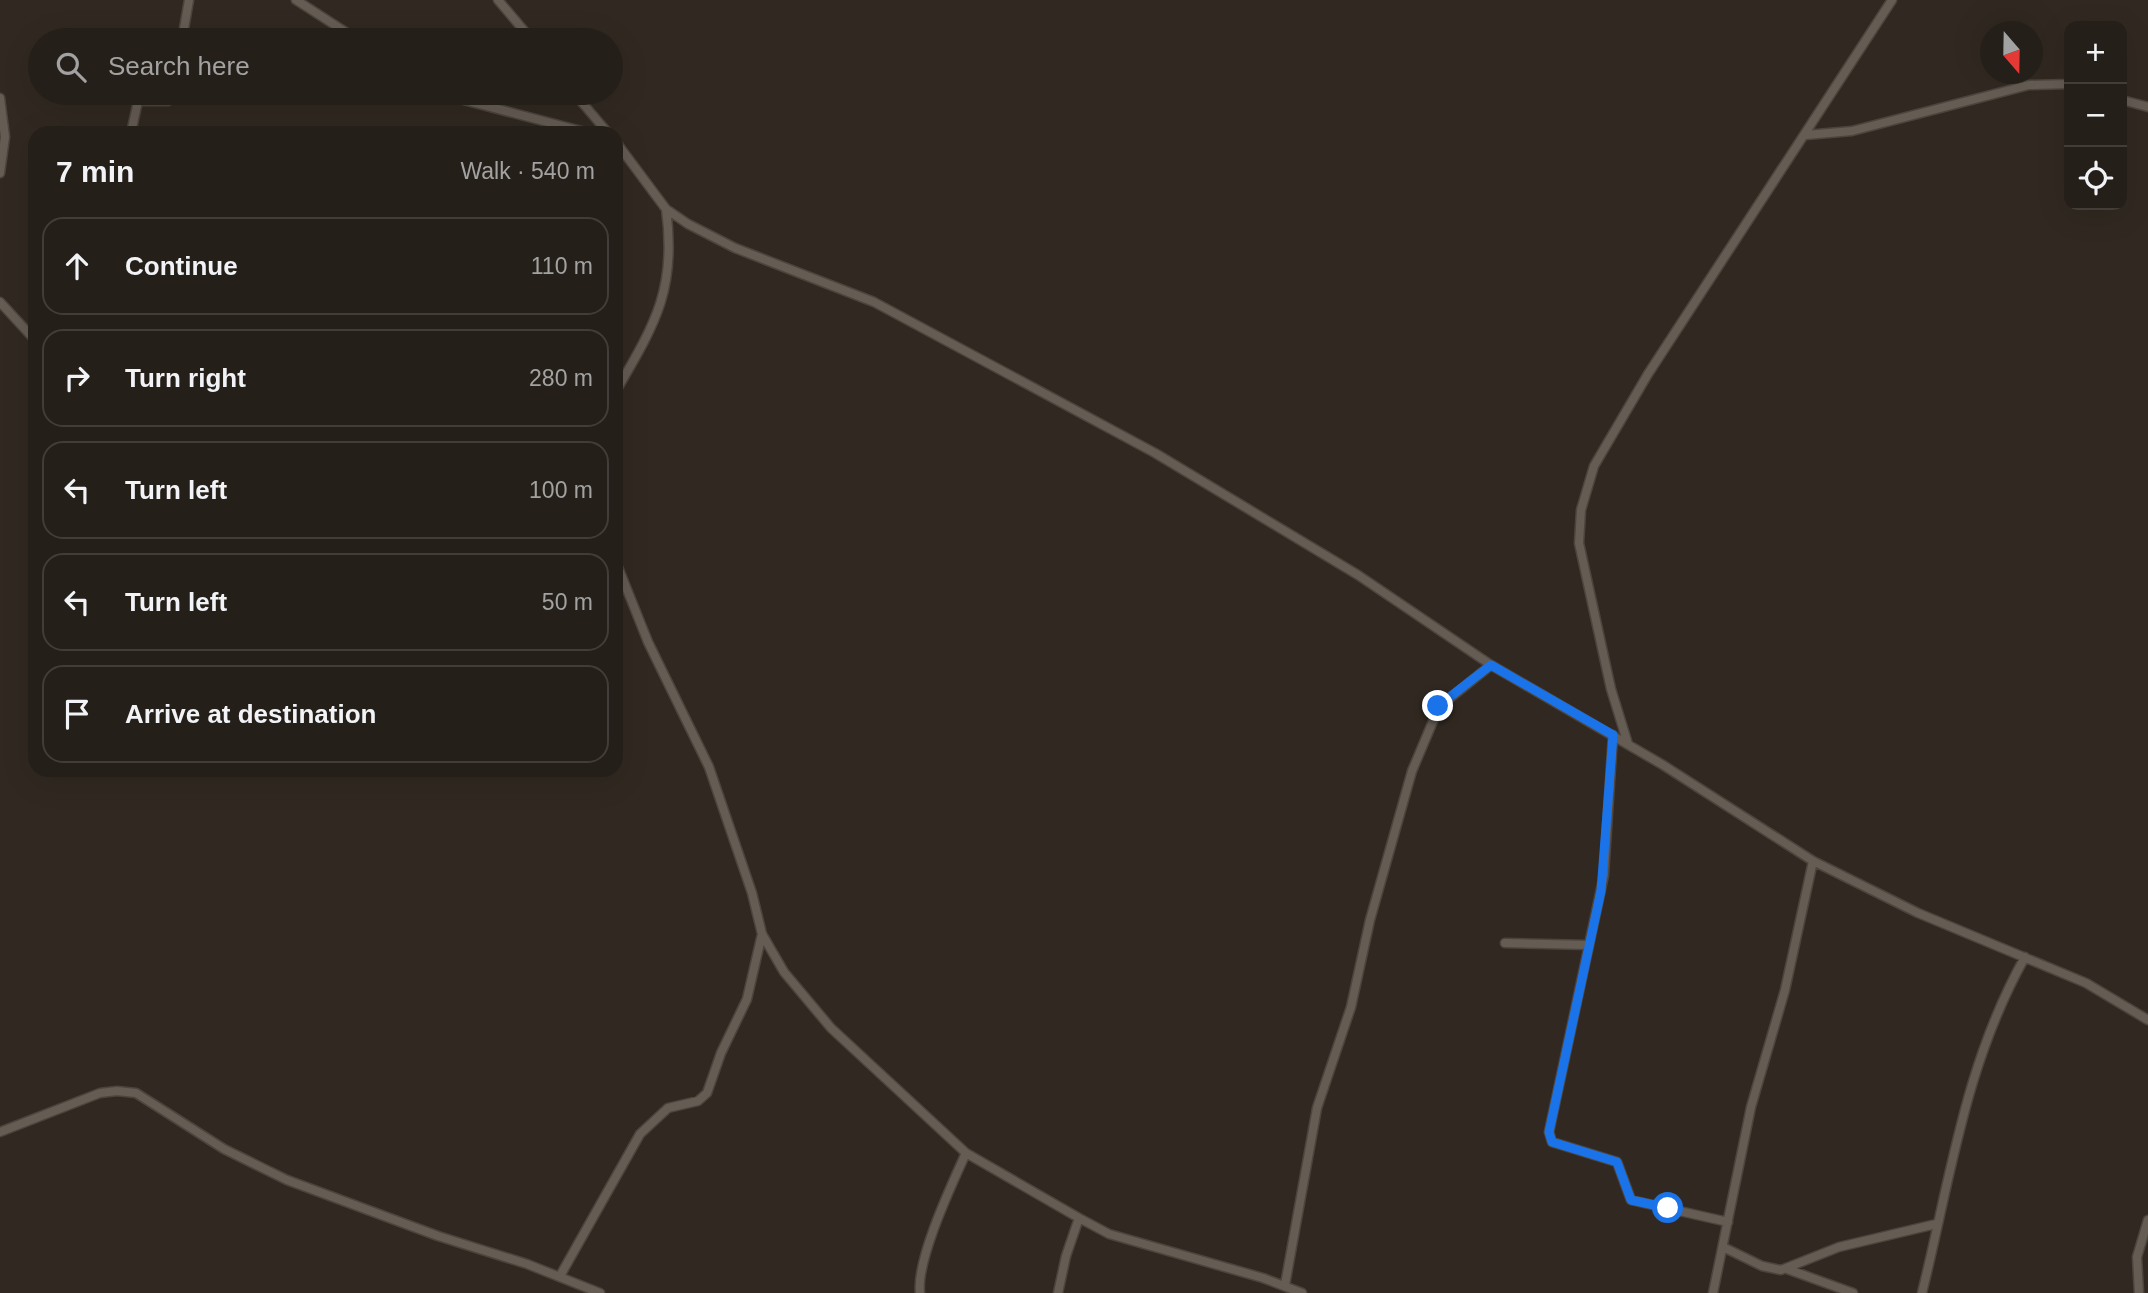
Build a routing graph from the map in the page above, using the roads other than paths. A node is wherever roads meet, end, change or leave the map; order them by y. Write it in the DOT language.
graph roads {
  1 [pos="189,0"];
  2 [pos="296,0"];
  3 [pos="498,0"];
  4 [pos="1892,0"];
  5 [pos="184,28"];
  6 [pos="339,28"];
  7 [pos="522,28"];
  8 [pos="2064,84"];
  9 [pos="0,98"];
  10 [pos="2127,101"];
  11 [pos="137,105"];
  12 [pos="483,105"];
  13 [pos="584,105"];
  14 [pos="2148,107"];
  15 [pos="133,126"];
  16 [pos="563,126"];
  17 [pos="602,126"];
  18 [pos="1806,135"];
  19 [pos="623,151"];
  20 [pos="0,173"];
  21 [pos="666,209"];
  22 [pos="0,302"];
  23 [pos="28,332"];
  24 [pos="623,379"];
  25 [pos="623,580"];
  26 [pos="1491,665"];
  27 [pos="1613,735"];
  28 [pos="1628,744"];
  29 [pos="1813,861"];
  30 [pos="762,934"];
  31 [pos="1505,943"];
  32 [pos="1589,945"];
  33 [pos="2025,957"];
  34 [pos="2148,1020"];
  35 [pos="0,1132"];
  36 [pos="966,1153"];
  37 [pos="1079,1218"];
  38 [pos="2148,1220"];
  39 [pos="1728,1222"];
  40 [pos="1936,1224"];
  41 [pos="1723,1247"];
  42 [pos="1787,1269"];
  43 [pos="560,1276"];
  44 [pos="1285,1285"];
  45 [pos="600,1293"];
  46 [pos="920,1293"];
  47 [pos="1058,1293"];
  48 [pos="1302,1293"];
  49 [pos="1713,1293"];
  50 [pos="1853,1293"];
  51 [pos="1922,1293"];
  52 [pos="2139,1293"];
  1 -- 5 [label="street"];
  2 -- 6 [label="street"];
  3 -- 7 [label="street"];
  4 -- 18 [label="street"];
  8 -- 18 [label="street"];
  9 -- 20 [label="street"];
  10 -- 14 [label="street"];
  11 -- 15 [label="street"];
  12 -- 16 [label="street"];
  13 -- 17 [label="street"];
  18 -- 28 [label="street"];
  19 -- 21 [label="street"];
  21 -- 24 [label="street"];
  21 -- 26 [label="street"];
  22 -- 23 [label="street"];
  25 -- 30 [label="street"];
  26 -- 27 [label="street"];
  26 -- 44 [label="street"];
  27 -- 28 [label="street"];
  27 -- 32 [label="street"];
  28 -- 29 [label="street"];
  29 -- 33 [label="street"];
  29 -- 39 [label="street"];
  30 -- 36 [label="street"];
  30 -- 43 [label="street"];
  31 -- 32 [label="street"];
  32 -- 39 [label="street"];
  33 -- 34 [label="street"];
  33 -- 40 [label="street"];
  35 -- 43 [label="street"];
  36 -- 37 [label="street"];
  36 -- 46 [label="street"];
  37 -- 44 [label="street"];
  37 -- 47 [label="street"];
  38 -- 52 [label="street"];
  39 -- 41 [label="street"];
  40 -- 42 [label="street"];
  40 -- 51 [label="street"];
  41 -- 42 [label="street"];
  41 -- 49 [label="street"];
  42 -- 50 [label="street"];
  43 -- 45 [label="street"];
  44 -- 48 [label="street"];
}
